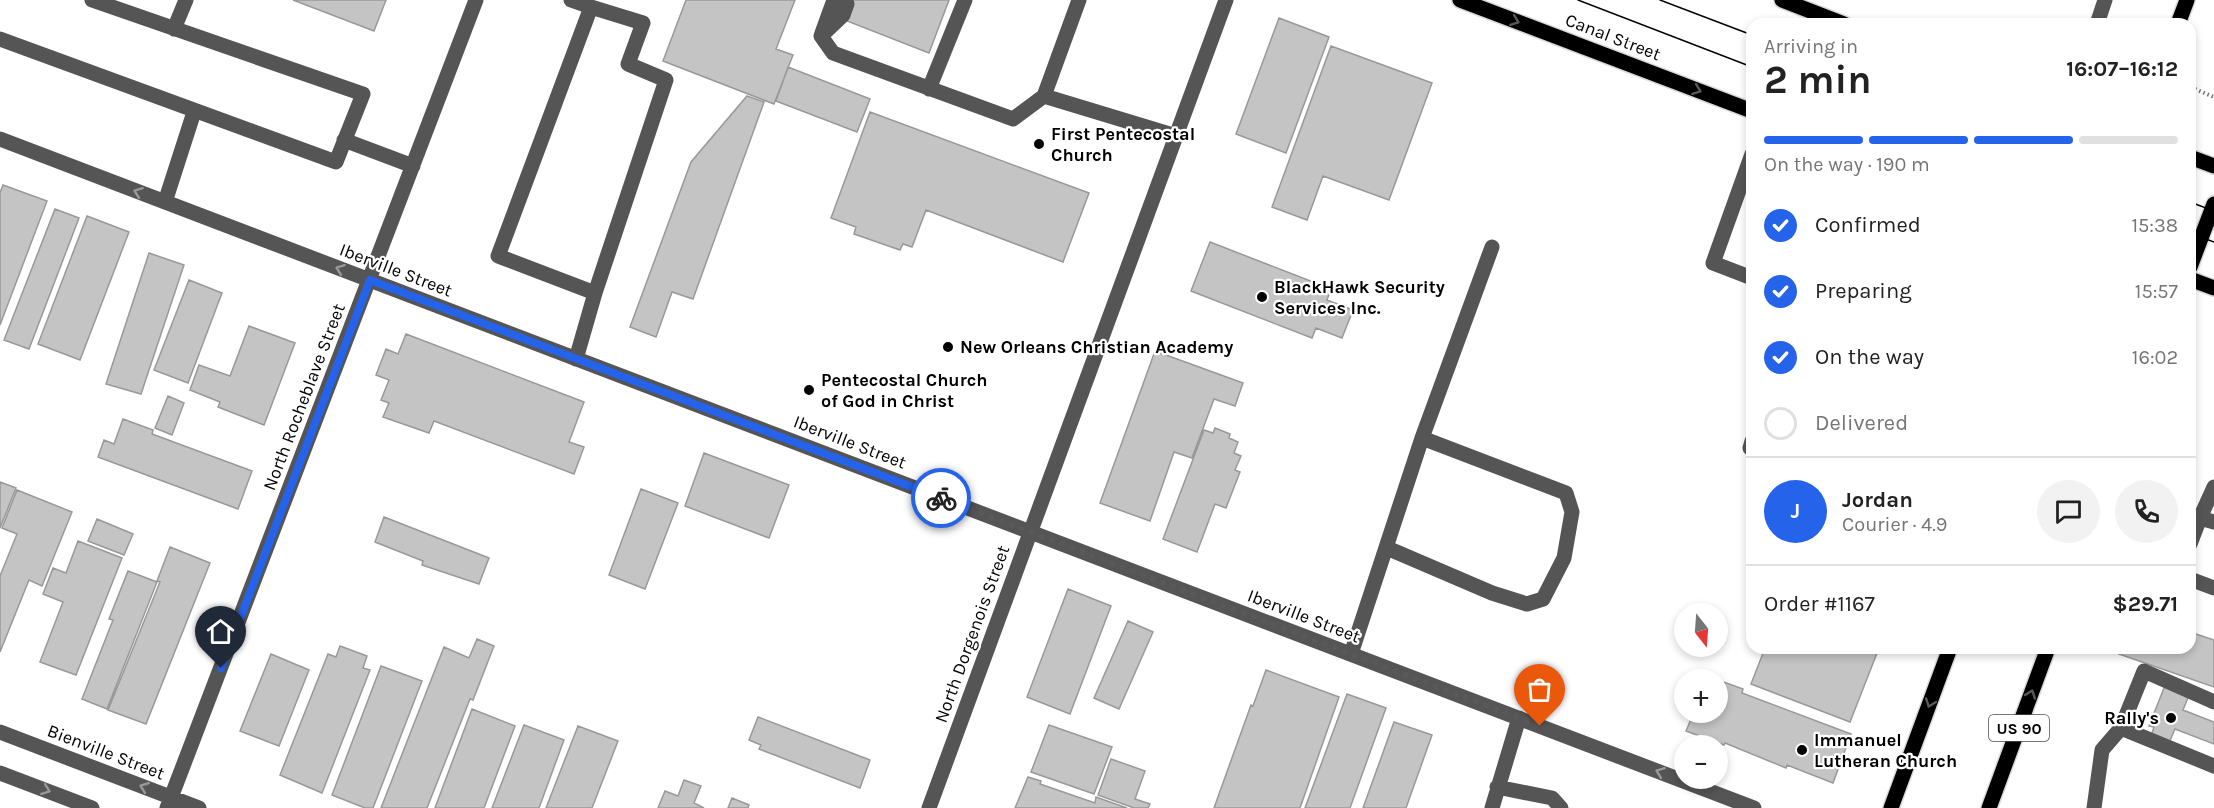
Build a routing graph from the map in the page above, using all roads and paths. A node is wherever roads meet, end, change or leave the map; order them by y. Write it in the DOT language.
graph roads {
  1 [pos="92,0"];
  2 [pos="186,0"];
  3 [pos="476,0"];
  4 [pos="571,0"];
  5 [pos="965,0"];
  6 [pos="1079,0"];
  7 [pos="1226,0"];
  8 [pos="1460,0"];
  9 [pos="1782,0"];
  10 [pos="2105,0"];
  11 [pos="2187,0"];
  12 [pos="841,2"];
  13 [pos="591,7"];
  14 [pos="1828,18"];
  15 [pos="2099,18"];
  16 [pos="2180,18"];
  17 [pos="174,28"];
  18 [pos="0,39"];
  19 [pos="929,88"];
  20 [pos="2196,89"];
  21 [pos="1044,96"];
  22 [pos="2214,97"];
  23 [pos="1746,109"];
  24 [pos="194,112"];
  25 [pos="1176,136"];
  26 [pos="0,139"];
  27 [pos="344,140"];
  28 [pos="2196,159"];
  29 [pos="413,166"];
  30 [pos="2214,166"];
  31 [pos="1746,171"];
  32 [pos="165,202"];
  33 [pos="2214,204"];
  34 [pos="1492,247"];
  35 [pos="2196,251"];
  36 [pos="1746,276"];
  37 [pos="370,280"];
  38 [pos="2196,281"];
  39 [pos="2214,288"];
  40 [pos="594,293"];
  41 [pos="576,359"];
  42 [pos="1422,438"];
  43 [pos="2214,487"];
  44 [pos="2201,518"];
  45 [pos="1030,532"];
  46 [pos="1387,548"];
  47 [pos="2196,581"];
  48 [pos="2214,588"];
  49 [pos="1351,654"];
  50 [pos="1948,654"];
  51 [pos="2046,654"];
  52 [pos="2214,702"];
  53 [pos="1519,718"];
  54 [pos="2121,728"];
  55 [pos="0,732"];
  56 [pos="2214,766"];
  57 [pos="0,773"];
  58 [pos="1497,787"];
  59 [pos="169,803"];
  60 [pos="92,808"];
  61 [pos="199,808"];
  62 [pos="929,808"];
  63 [pos="1492,808"];
  64 [pos="1561,808"];
  65 [pos="1754,808"];
  66 [pos="1891,808"];
  67 [pos="1989,808"];
  68 [pos="2094,808"];
  1 -- 17 [label="street"];
  2 -- 17 [label="street"];
  3 -- 29 [label="street, North Rocheblave Street"];
  4 -- 13 [label="street"];
  5 -- 19 [label="street"];
  6 -- 21 [label="street"];
  7 -- 25 [label="street, North Dorgenois Street"];
  8 -- 23 [label="main road, Canal Street, one-way"];
  9 -- 14 [label="main road"];
  10 -- 15 [label="street"];
  11 -- 16 [label="main road"];
  12 -- 19 [label="street"];
  13 -- 40 [label="street"];
  13 -- 40 [label="street"];
  17 -- 27 [label="street"];
  18 -- 24 [label="street"];
  19 -- 21 [label="street"];
  20 -- 22 [label="path"];
  21 -- 25 [label="street"];
  24 -- 27 [label="street"];
  24 -- 32 [label="street"];
  25 -- 45 [label="street, North Dorgenois Street"];
  32 -- 26 [label="street, Iberville Street, one-way"];
  27 -- 29 [label="street"];
  28 -- 30 [label="main road"];
  29 -- 37 [label="street, North Rocheblave Street"];
  31 -- 36 [label="street"];
  37 -- 32 [label="street, Iberville Street, one-way"];
  33 -- 35 [label="main road"];
  34 -- 42 [label="street"];
  37 -- 41 [label="street, Iberville Street"];
  37 -- 59 [label="street, North Rocheblave Street"];
  38 -- 39 [label="main road"];
  40 -- 41 [label="street"];
  41 -- 45 [label="street, Iberville Street"];
  42 -- 46 [label="street"];
  42 -- 46 [label="street"];
  43 -- 44 [label="street"];
  45 -- 49 [label="street, Iberville Street"];
  45 -- 62 [label="street, North Dorgenois Street"];
  46 -- 49 [label="street"];
  47 -- 48 [label="street"];
  49 -- 53 [label="street, Iberville Street"];
  50 -- 66 [label="main road, one-way"];
  67 -- 51 [label="main road, US 90, one-way"];
  52 -- 54 [label="street"];
  53 -- 58 [label="street"];
  65 -- 53 [label="street, Iberville Street, one-way"];
  54 -- 56 [label="street"];
  54 -- 68 [label="street"];
  59 -- 55 [label="street, Bienville Street, one-way"];
  57 -- 60 [label="street, one-way"];
  58 -- 63 [label="street"];
  58 -- 64 [label="street"];
  59 -- 61 [label="street, Bienville Street"];
}
